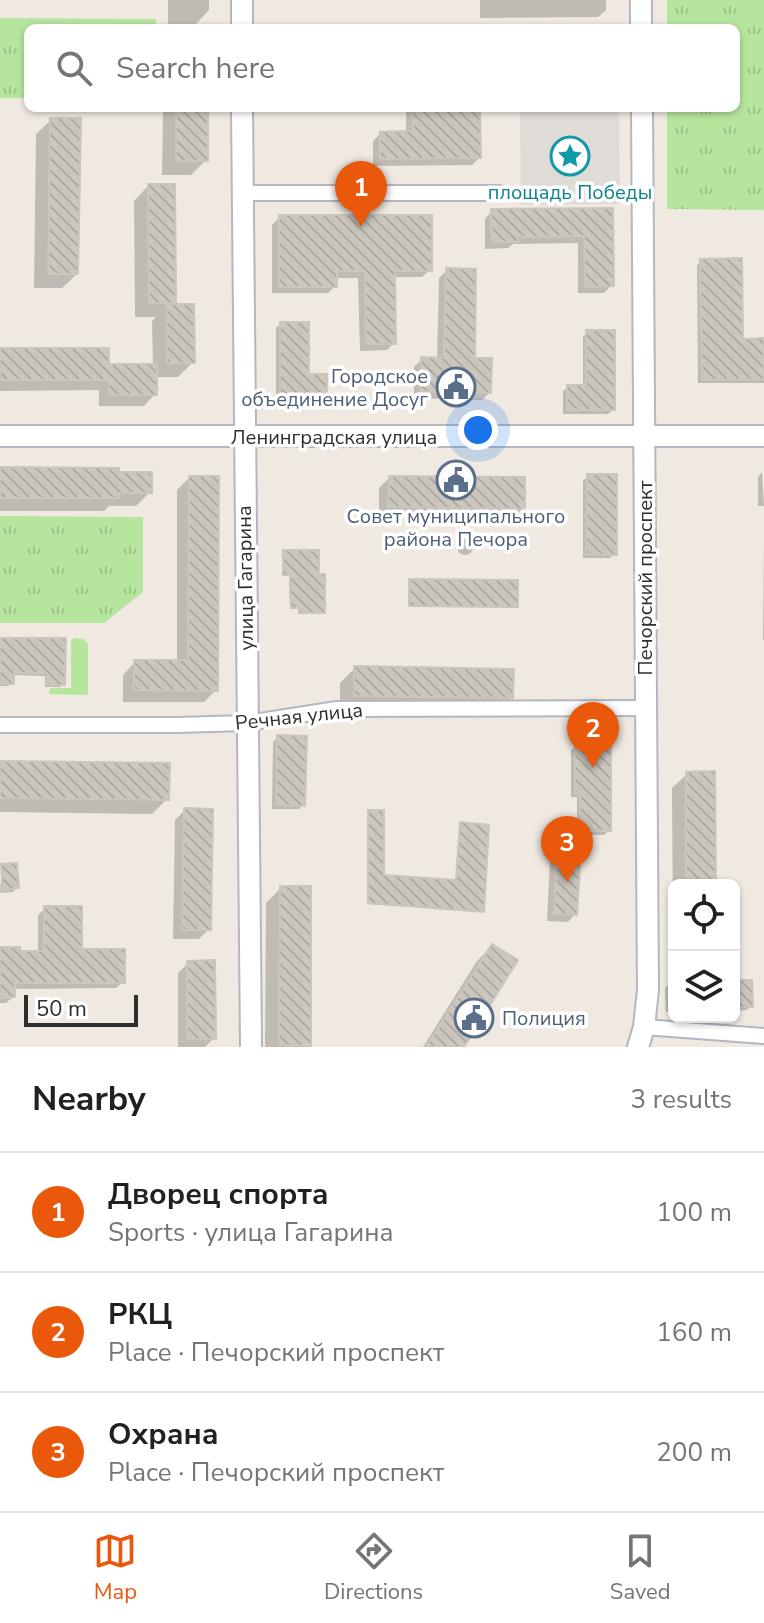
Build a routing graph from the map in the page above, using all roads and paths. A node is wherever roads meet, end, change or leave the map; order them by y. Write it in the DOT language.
graph roads {
  1 [pos="242,0"];
  2 [pos="641,0"];
  3 [pos="242,24"];
  4 [pos="641,24"];
  5 [pos="242,112"];
  6 [pos="642,112"];
  7 [pos="243,193"];
  8 [pos="499,193"];
  9 [pos="0,436"];
  10 [pos="764,436"];
  11 [pos="244,437"];
  12 [pos="645,437"];
  13 [pos="646,708"];
  14 [pos="247,723"];
  15 [pos="0,725"];
  16 [pos="764,1036"];
  17 [pos="641,1037"];
  18 [pos="251,1047"];
  1 -- 3 [label="main road"];
  2 -- 4 [label="main road"];
  5 -- 7 [label="main road, улица Гагарина"];
  6 -- 12 [label="main road, Печорский проспект"];
  7 -- 8 [label="street"];
  7 -- 11 [label="main road, улица Гагарина"];
  9 -- 11 [label="main road, Ленинградская улица"];
  10 -- 12 [label="main road, Ленинградская улица"];
  11 -- 12 [label="main road, Ленинградская улица"];
  11 -- 14 [label="main road, улица Гагарина"];
  12 -- 13 [label="main road, Печорский проспект"];
  13 -- 14 [label="street, Речная улица"];
  13 -- 17 [label="main road, Печорский проспект"];
  14 -- 15 [label="street, Речная улица"];
  14 -- 18 [label="main road, улица Гагарина"];
  16 -- 17 [label="street"];
}
